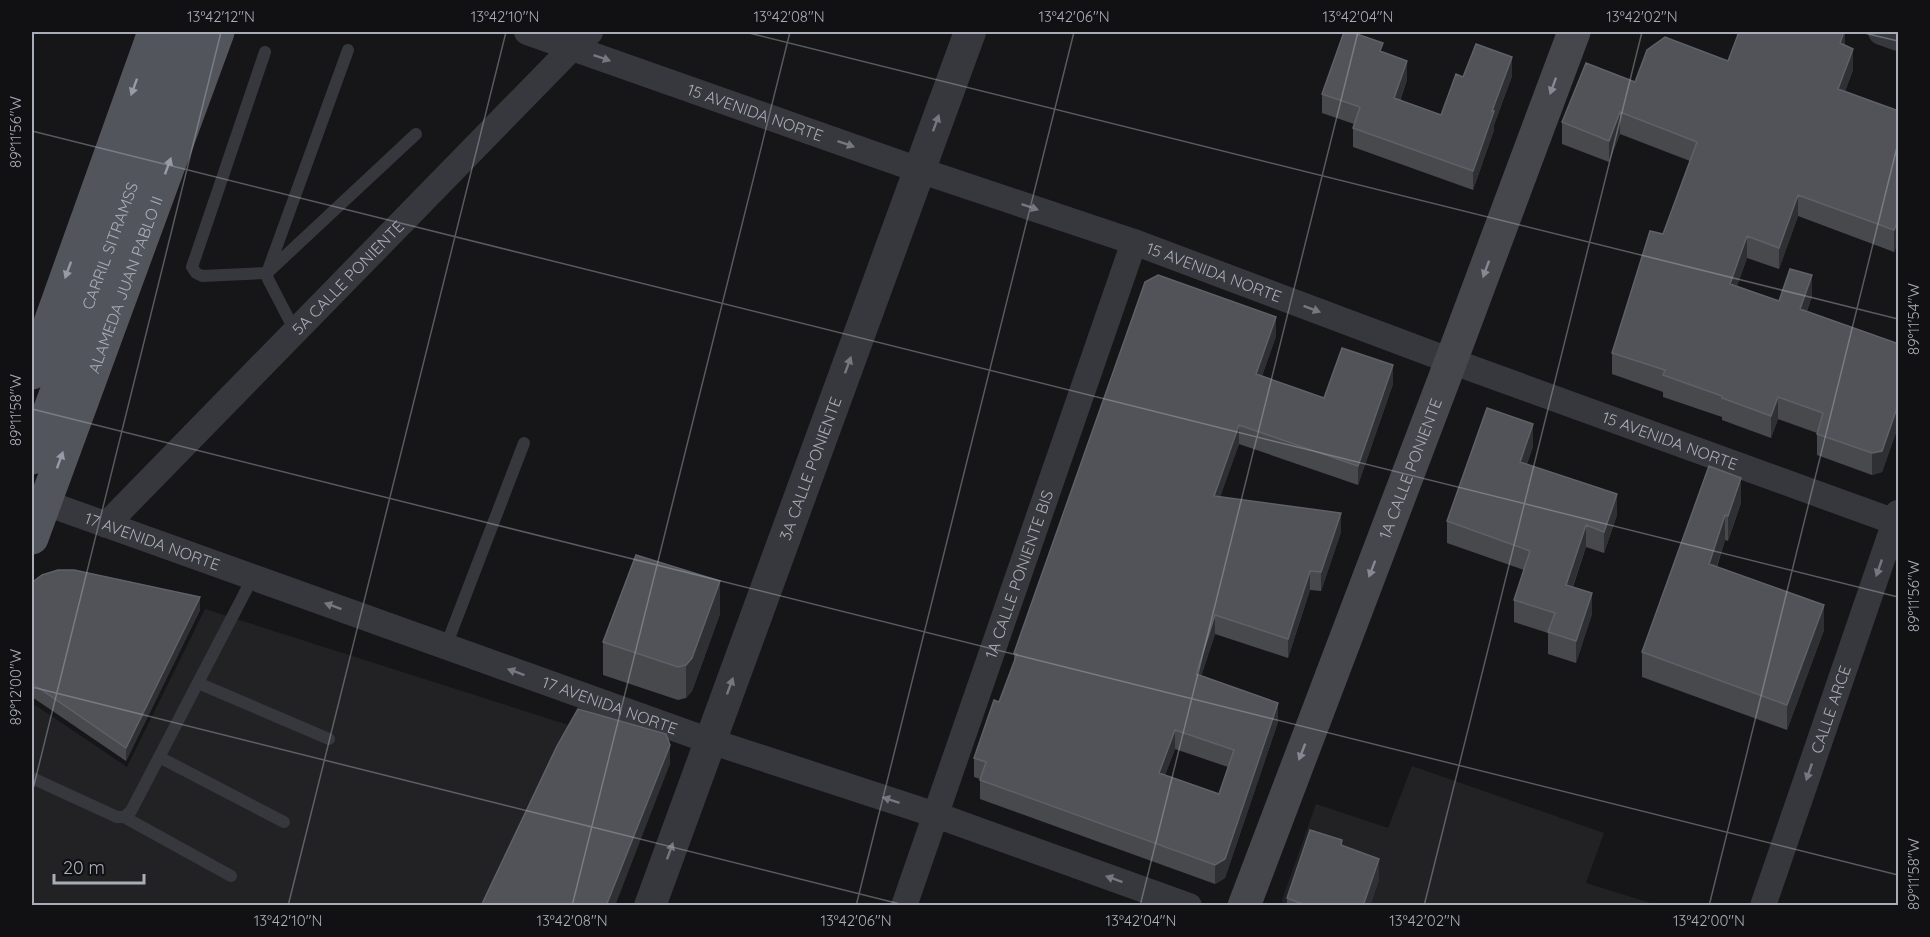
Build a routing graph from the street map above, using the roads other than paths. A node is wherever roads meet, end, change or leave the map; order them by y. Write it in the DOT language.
graph roads {
  1 [pos="154,32"];
  2 [pos="188,32"];
  3 [pos="218,32"];
  4 [pos="527,32"];
  5 [pos="970,32"];
  6 [pos="1574,32"];
  7 [pos="1881,32"];
  8 [pos="1899,38"];
  9 [pos="581,40"];
  10 [pos="348,50"];
  11 [pos="265,52"];
  12 [pos="416,134"];
  13 [pos="919,170"];
  14 [pos="1134,242"];
  15 [pos="267,273"];
  16 [pos="295,331"];
  17 [pos="1451,361"];
  18 [pos="32,373"];
  19 [pos="524,443"];
  20 [pos="32,458"];
  21 [pos="38,500"];
  22 [pos="1897,519"];
  23 [pos="106,525"];
  24 [pos="32,538"];
  25 [pos="253,577"];
  26 [pos="446,646"];
  27 [pos="198,683"];
  28 [pos="329,739"];
  29 [pos="710,741"];
  30 [pos="159,757"];
  31 [pos="32,778"];
  32 [pos="936,815"];
  33 [pos="124,817"];
  34 [pos="284,822"];
  35 [pos="231,876"];
  36 [pos="650,906"];
  37 [pos="904,906"];
  38 [pos="1189,906"];
  39 [pos="1244,906"];
  40 [pos="1763,906"];
  1 -- 18 [label="main road, one-way"];
  2 -- 20 [label="main road, CARRIL SITRAMSS"];
  21 -- 3 [label="main road, ALAMEDA JUAN PABLO II, one-way"];
  4 -- 9 [label="street, 15 AVENIDA NORTE"];
  13 -- 5 [label="street, 3A CALLE PONIENTE, one-way"];
  6 -- 17 [label="main road, 1A CALLE PONIENTE, one-way"];
  7 -- 8 [label="street"];
  9 -- 13 [label="street, 15 AVENIDA NORTE, one-way"];
  9 -- 16 [label="street, 5A CALLE PONIENTE"];
  10 -- 15 [label="lane"];
  11 -- 15 [label="lane"];
  12 -- 15 [label="lane"];
  13 -- 14 [label="street, 15 AVENIDA NORTE, one-way"];
  29 -- 13 [label="street, 3A CALLE PONIENTE, one-way"];
  14 -- 17 [label="street, 15 AVENIDA NORTE, one-way"];
  14 -- 32 [label="street, 1A CALLE PONIENTE BIS"];
  15 -- 16 [label="lane"];
  16 -- 23 [label="street, 5A CALLE PONIENTE"];
  17 -- 22 [label="street, 15 AVENIDA NORTE"];
  17 -- 39 [label="main road, 1A CALLE PONIENTE, one-way"];
  19 -- 26 [label="lane"];
  21 -- 23 [label="street, 17 AVENIDA NORTE"];
  21 -- 24 [label="main road, ALAMEDA JUAN PABLO II"];
  22 -- 40 [label="street, CALLE ARCE, one-way"];
  23 -- 25 [label="street, 17 AVENIDA NORTE"];
  26 -- 25 [label="street, 17 AVENIDA NORTE, one-way"];
  25 -- 27 [label="lane"];
  29 -- 26 [label="street, 17 AVENIDA NORTE, one-way"];
  27 -- 28 [label="lane"];
  27 -- 30 [label="lane"];
  32 -- 29 [label="street, 17 AVENIDA NORTE, one-way"];
  36 -- 29 [label="street, 3A CALLE PONIENTE, one-way"];
  30 -- 33 [label="lane"];
  30 -- 34 [label="lane"];
  31 -- 33 [label="lane"];
  32 -- 37 [label="street, 1A CALLE PONIENTE BIS"];
  38 -- 32 [label="street, 17 AVENIDA NORTE, one-way"];
  33 -- 35 [label="lane"];
}
